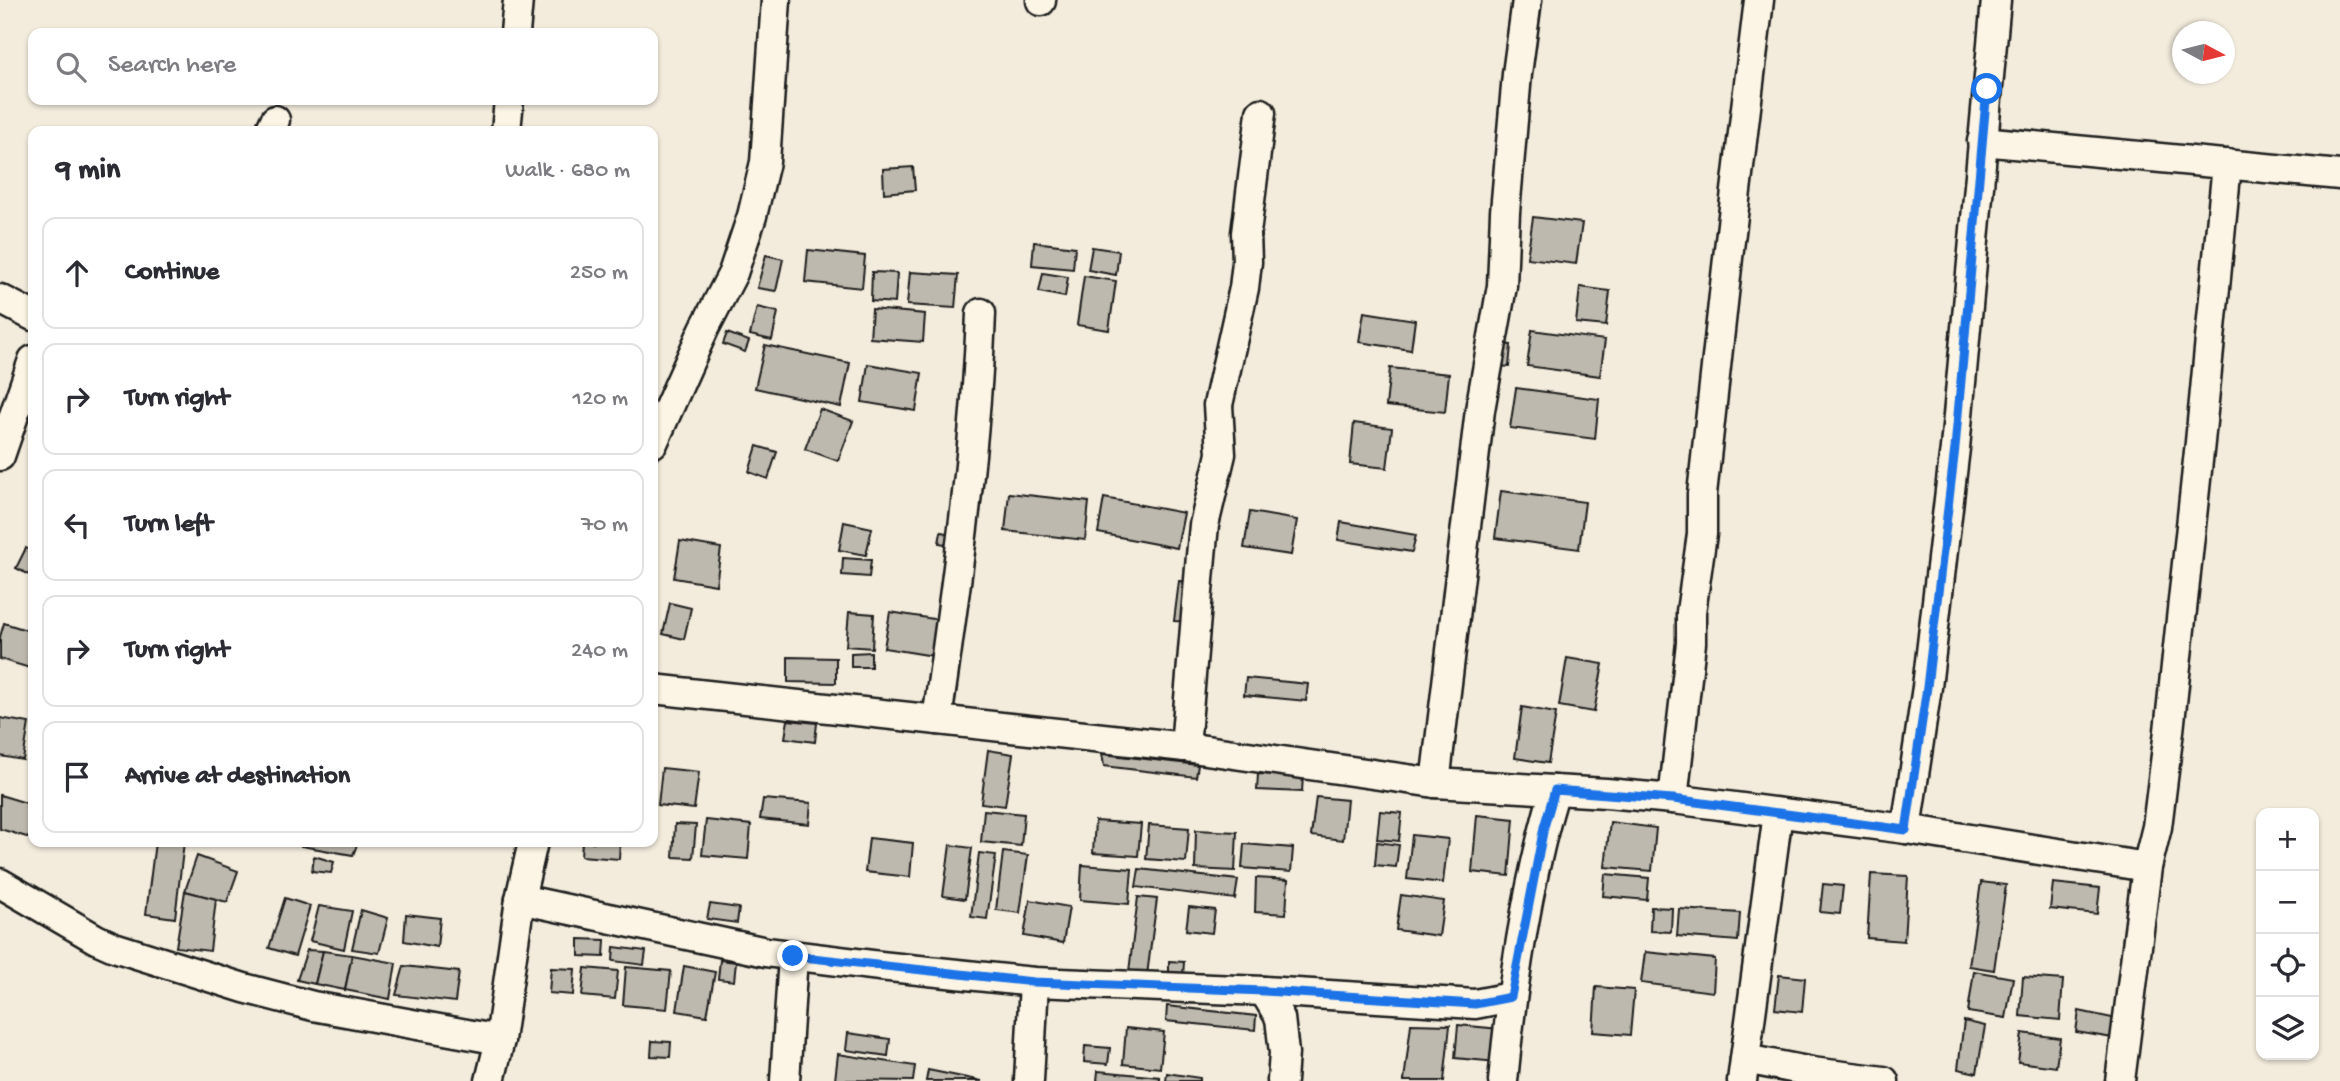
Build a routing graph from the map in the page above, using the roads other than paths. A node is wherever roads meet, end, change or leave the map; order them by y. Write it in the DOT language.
graph roads {
  1 [pos="518,0"];
  2 [pos="776,0"];
  3 [pos="1527,0"];
  4 [pos="1759,0"];
  5 [pos="1996,0"];
  6 [pos="515,28"];
  7 [pos="509,105"];
  8 [pos="1261,113"];
  9 [pos="506,126"];
  10 [pos="1982,141"];
  11 [pos="2227,164"];
  12 [pos="2340,174"];
  13 [pos="0,299"];
  14 [pos="28,313"];
  15 [pos="981,313"];
  16 [pos="28,375"];
  17 [pos="658,432"];
  18 [pos="0,456"];
  19 [pos="658,690"];
  20 [pos="937,720"];
  21 [pos="1185,747"];
  22 [pos="1434,783"];
  23 [pos="1555,790"];
  24 [pos="1673,799"];
  25 [pos="1778,813"];
  26 [pos="1906,830"];
  27 [pos="532,847"];
  28 [pos="2147,867"];
  29 [pos="0,883"];
  30 [pos="520,899"];
  31 [pos="793,956"];
  32 [pos="1034,982"];
  33 [pos="1264,991"];
  34 [pos="1296,993"];
  35 [pos="1511,997"];
  36 [pos="1280,1018"];
  37 [pos="500,1040"];
  38 [pos="1743,1070"];
  39 [pos="490,1081"];
  40 [pos="785,1081"];
  41 [pos="1029,1081"];
  42 [pos="1282,1081"];
  43 [pos="1503,1081"];
  44 [pos="1884,1081"];
  45 [pos="2120,1081"];
  1 -- 6 [label="street"];
  2 -- 17 [label="street"];
  3 -- 22 [label="street"];
  4 -- 24 [label="street"];
  5 -- 10 [label="street"];
  7 -- 9 [label="street"];
  8 -- 21 [label="street"];
  10 -- 11 [label="street"];
  10 -- 26 [label="street"];
  11 -- 12 [label="street"];
  11 -- 28 [label="street"];
  13 -- 14 [label="street"];
  15 -- 20 [label="street"];
  16 -- 18 [label="street"];
  19 -- 20 [label="street"];
  20 -- 21 [label="street"];
  21 -- 22 [label="street"];
  22 -- 23 [label="street"];
  23 -- 24 [label="street"];
  23 -- 35 [label="street"];
  24 -- 25 [label="street"];
  25 -- 26 [label="street"];
  25 -- 38 [label="street"];
  26 -- 28 [label="street"];
  27 -- 30 [label="street"];
  28 -- 45 [label="street"];
  29 -- 37 [label="street"];
  30 -- 31 [label="street"];
  30 -- 37 [label="street"];
  31 -- 32 [label="street"];
  31 -- 40 [label="street"];
  32 -- 33 [label="street"];
  32 -- 41 [label="street"];
  33 -- 34 [label="street"];
  33 -- 36 [label="street"];
  34 -- 35 [label="street"];
  34 -- 36 [label="street"];
  35 -- 43 [label="street"];
  36 -- 42 [label="street"];
  37 -- 39 [label="street"];
  38 -- 44 [label="street"];
}
